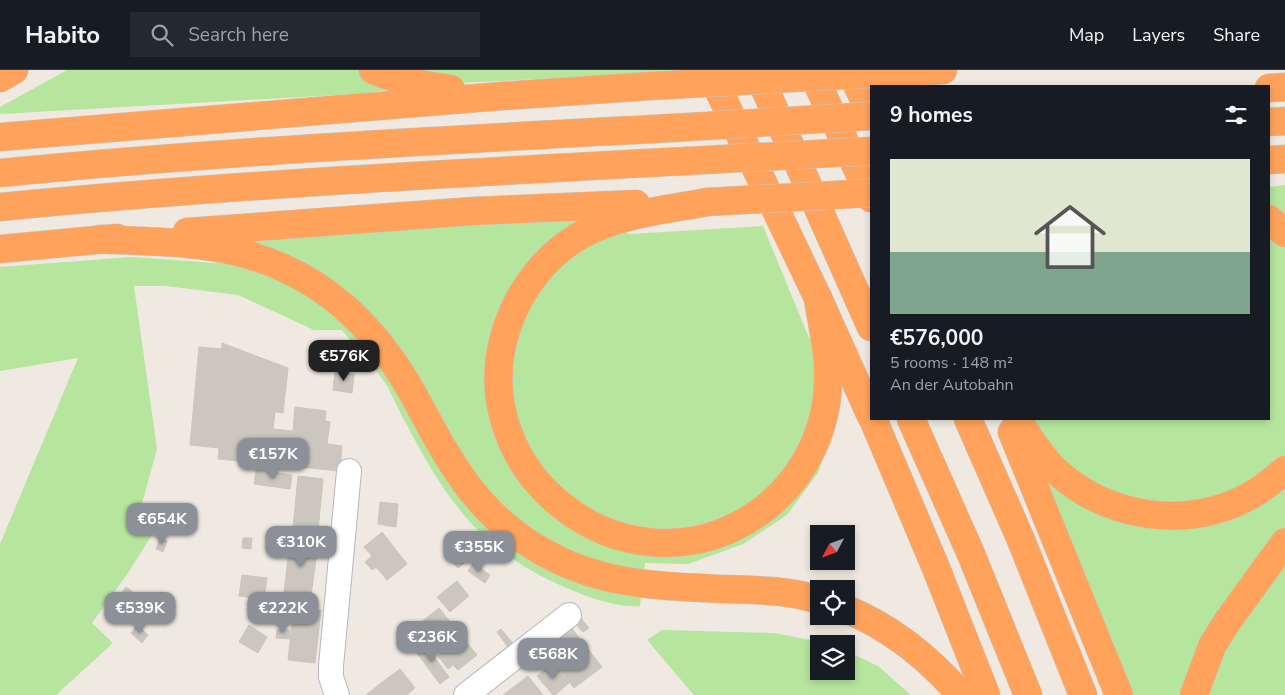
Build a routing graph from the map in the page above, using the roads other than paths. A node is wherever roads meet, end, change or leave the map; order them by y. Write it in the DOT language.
graph roads {
  1 [pos="14,70"];
  2 [pos="373,70"];
  3 [pos="708,70"];
  4 [pos="755,70"];
  5 [pos="811,70"];
  6 [pos="850,70"];
  7 [pos="943,70"];
  8 [pos="906,71"];
  9 [pos="0,78"];
  10 [pos="1285,87"];
  11 [pos="1270,88"];
  12 [pos="502,96"];
  13 [pos="870,113"];
  14 [pos="870,115"];
  15 [pos="1285,121"];
  16 [pos="1270,122"];
  17 [pos="0,137"];
  18 [pos="870,150"];
  19 [pos="1285,159"];
  20 [pos="1270,160"];
  21 [pos="0,173"];
  22 [pos="870,192"];
  23 [pos="870,196"];
  24 [pos="707,202"];
  25 [pos="0,207"];
  26 [pos="1270,220"];
  27 [pos="1285,233"];
  28 [pos="100,239"];
  29 [pos="0,249"];
  30 [pos="818,298"];
  31 [pos="870,325"];
  32 [pos="870,413"];
  33 [pos="873,420"];
  34 [pos="911,420"];
  35 [pos="968,420"];
  36 [pos="1007,420"];
  37 [pos="1018,420"];
  38 [pos="1285,470"];
  39 [pos="349,471"];
  40 [pos="1285,542"];
  41 [pos="810,598"];
  42 [pos="855,613"];
  43 [pos="569,615"];
  44 [pos="336,695"];
  45 [pos="466,695"];
  46 [pos="961,695"];
  47 [pos="986,695"];
  48 [pos="1028,695"];
  49 [pos="1084,695"];
  50 [pos="1119,695"];
  51 [pos="1194,695"];
  1 -- 9 [label="highway"];
  2 -- 12 [label="highway"];
  3 -- 30 [label="highway"];
  4 -- 31 [label="highway"];
  5 -- 23 [label="highway"];
  6 -- 13 [label="highway"];
  7 -- 8 [label="highway"];
  8 -- 12 [label="highway, bridge"];
  10 -- 11 [label="highway"];
  12 -- 17 [label="highway"];
  14 -- 21 [label="highway, bridge"];
  15 -- 16 [label="highway"];
  18 -- 25 [label="highway, bridge"];
  19 -- 20 [label="highway"];
  22 -- 24 [label="highway, bridge"];
  24 -- 28 [label="highway"];
  24 -- 30 [label="highway"];
  26 -- 27 [label="highway"];
  28 -- 29 [label="highway"];
  28 -- 41 [label="highway"];
  30 -- 32 [label="highway"];
  33 -- 47 [label="highway"];
  34 -- 48 [label="highway"];
  35 -- 49 [label="highway"];
  36 -- 50 [label="highway"];
  37 -- 38 [label="highway"];
  39 -- 44 [label="street"];
  40 -- 51 [label="highway"];
  42 -- 46 [label="highway"];
  43 -- 45 [label="street"];
}
